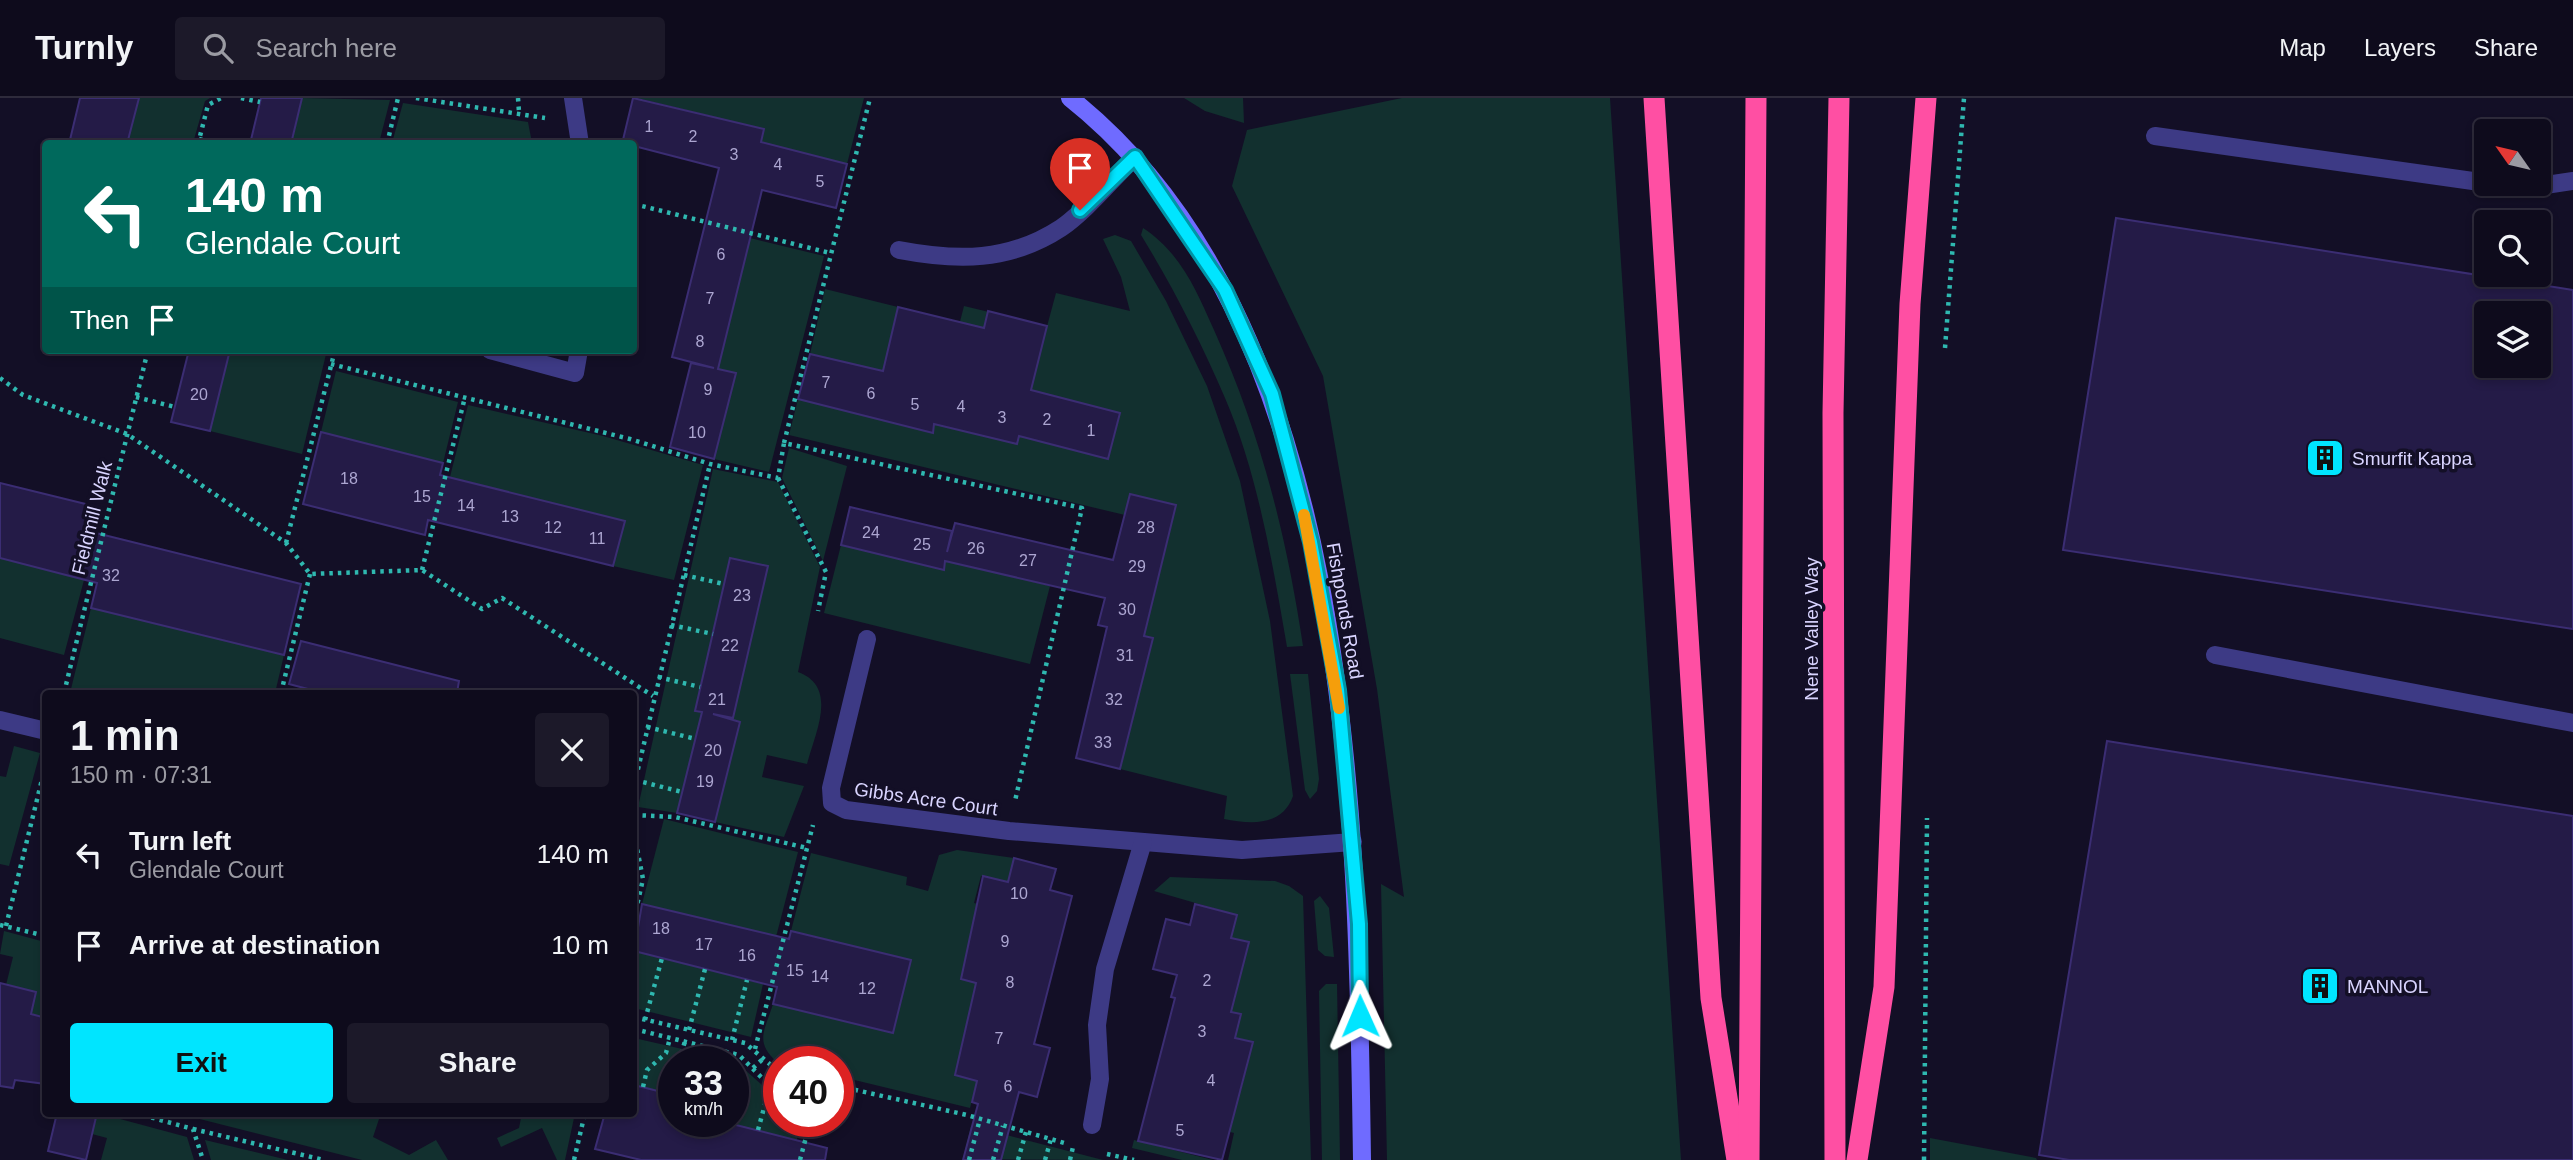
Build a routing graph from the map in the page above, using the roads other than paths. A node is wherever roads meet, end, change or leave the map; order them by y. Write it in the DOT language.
graph roads {
  1 [pos="573,98"];
  2 [pos="1070,98"];
  3 [pos="1654,98"];
  4 [pos="1756,98"];
  5 [pos="1839,98"];
  6 [pos="1926,98"];
  7 [pos="2155,136"];
  8 [pos="579,140"];
  9 [pos="1135,157"];
  10 [pos="2474,181"];
  11 [pos="2573,181"];
  12 [pos="2552,184"];
  13 [pos="899,250"];
  14 [pos="505,354"];
  15 [pos="578,354"];
  16 [pos="867,639"];
  17 [pos="2215,655"];
  18 [pos="0,720"];
  19 [pos="2573,723"];
  20 [pos="42,730"];
  21 [pos="1143,842"];
  22 [pos="1353,842"];
  23 [pos="1092,1125"];
  24 [pos="1362,1160"];
  25 [pos="1737,1160"];
  26 [pos="1749,1160"];
  27 [pos="1835,1160"];
  28 [pos="1857,1160"];
  1 -- 8 [label="street"];
  2 -- 9 [label="street, Fishponds Road"];
  3 -- 25 [label="highway"];
  4 -- 26 [label="highway"];
  5 -- 27 [label="highway, Nene Valley Way"];
  6 -- 28 [label="highway"];
  7 -- 10 [label="street"];
  9 -- 13 [label="street"];
  9 -- 22 [label="street, Fishponds Road"];
  11 -- 12 [label="street"];
  14 -- 15 [label="street"];
  16 -- 21 [label="street, Gibbs Acre Court"];
  17 -- 19 [label="street"];
  18 -- 20 [label="street"];
  21 -- 22 [label="street, Gibbs Acre Court"];
  21 -- 23 [label="street"];
  22 -- 24 [label="street, Fishponds Road"];
}
